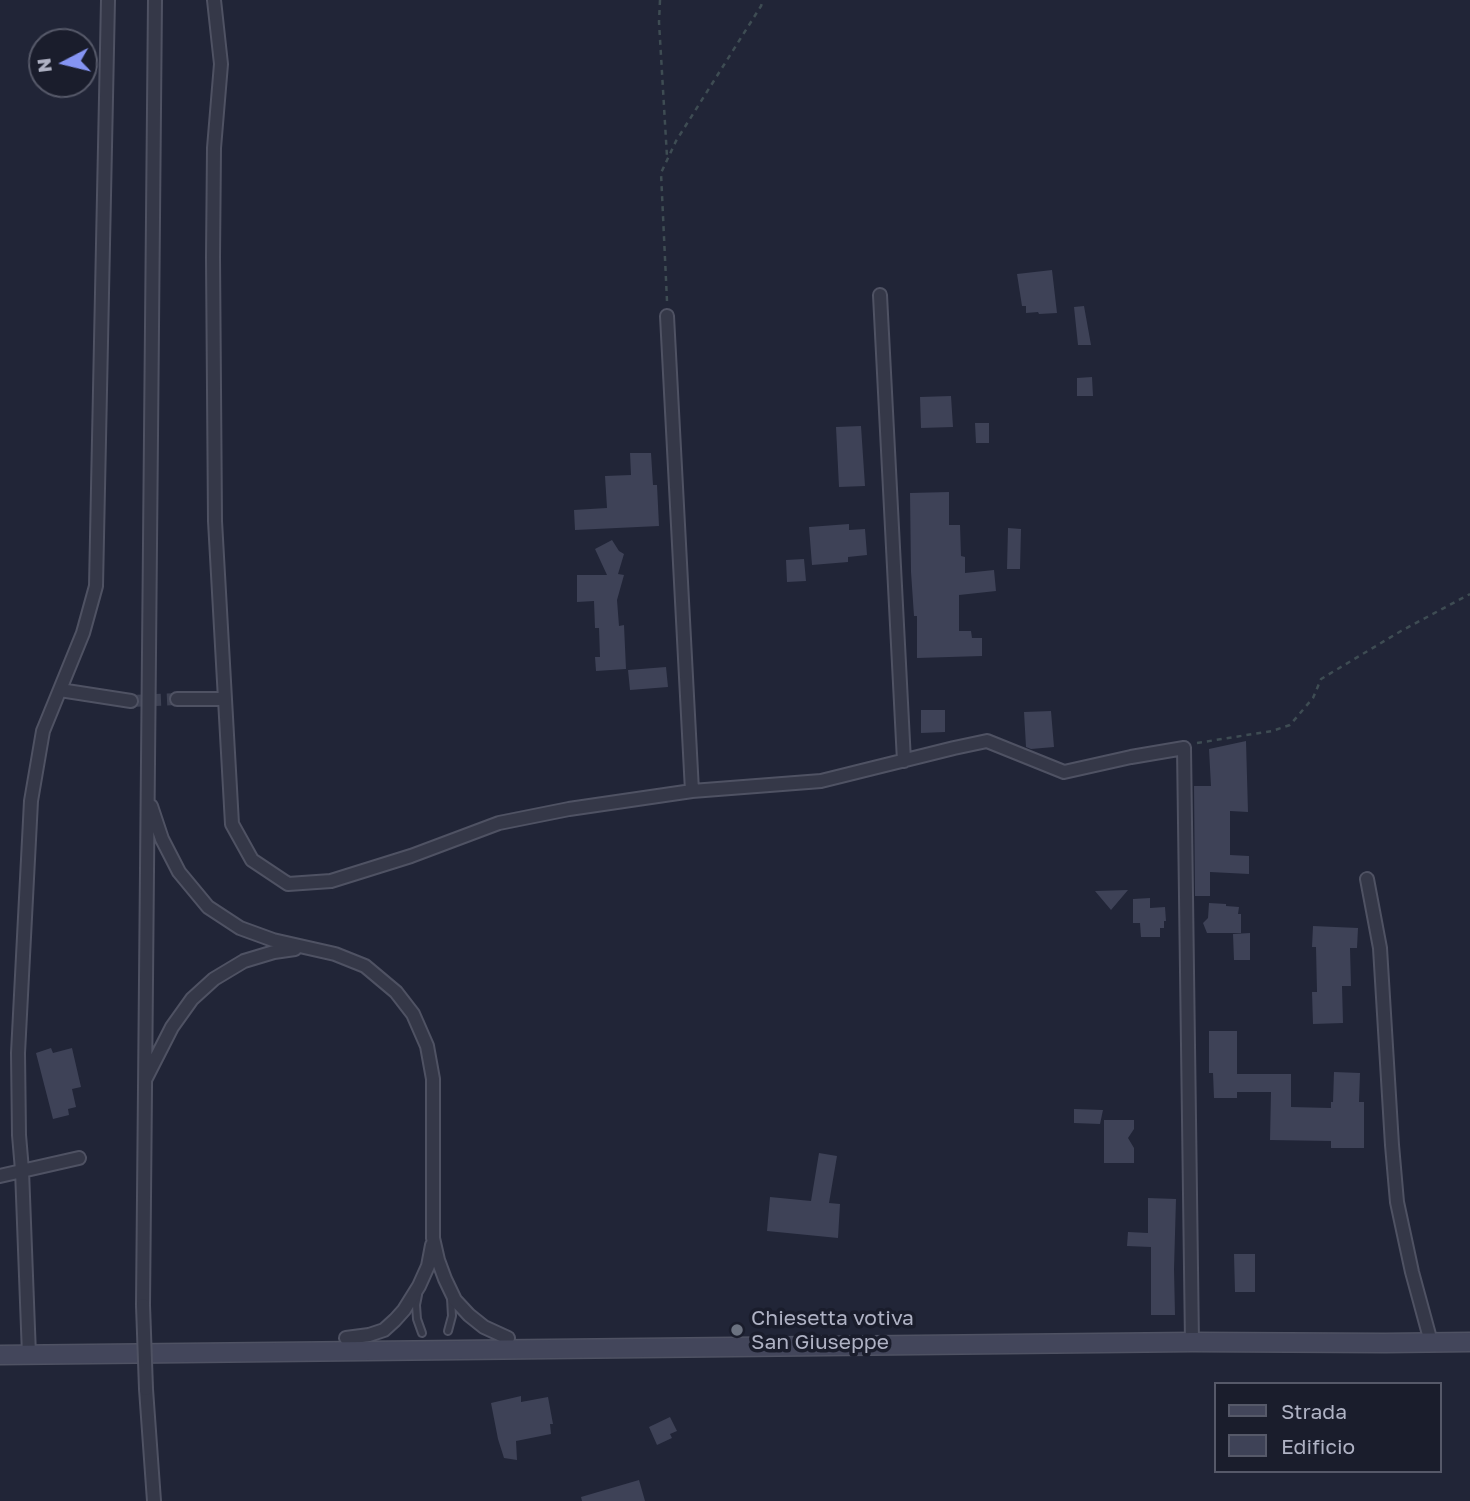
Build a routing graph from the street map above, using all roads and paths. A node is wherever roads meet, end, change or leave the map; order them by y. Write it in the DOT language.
graph roads {
  1 [pos="108,0"];
  2 [pos="155,0"];
  3 [pos="214,0"];
  4 [pos="660,0"];
  5 [pos="763,0"];
  6 [pos="667,160"];
  7 [pos="880,295"];
  8 [pos="667,316"];
  9 [pos="1470,594"];
  10 [pos="60,690"];
  11 [pos="177,699"];
  12 [pos="224,699"];
  13 [pos="131,701"];
  14 [pos="1184,748"];
  15 [pos="904,761"];
  16 [pos="692,791"];
  17 [pos="148,796"];
  18 [pos="1367,879"];
  19 [pos="306,947"];
  20 [pos="145,1080"];
  21 [pos="79,1157"];
  22 [pos="22,1170"];
  23 [pos="0,1176"];
  24 [pos="433,1238"];
  25 [pos="445,1279"];
  26 [pos="419,1286"];
  27 [pos="448,1331"];
  28 [pos="422,1333"];
  29 [pos="346,1338"];
  30 [pos="508,1338"];
  31 [pos="1192,1342"];
  32 [pos="1431,1342"];
  33 [pos="1470,1342"];
  34 [pos="0,1355"];
  35 [pos="29,1355"];
  36 [pos="154,1501"];
  1 -- 10 [label="street"];
  2 -- 17 [label="street"];
  3 -- 12 [label="street"];
  4 -- 6 [label="path"];
  5 -- 6 [label="path"];
  6 -- 8 [label="path"];
  7 -- 15 [label="street"];
  8 -- 16 [label="street"];
  9 -- 14 [label="path"];
  10 -- 13 [label="street"];
  10 -- 22 [label="street"];
  11 -- 12 [label="street"];
  12 -- 16 [label="street"];
  14 -- 15 [label="street"];
  14 -- 31 [label="street"];
  15 -- 16 [label="street"];
  17 -- 19 [label="street"];
  17 -- 20 [label="street"];
  18 -- 32 [label="street"];
  19 -- 20 [label="street"];
  19 -- 24 [label="street"];
  20 -- 36 [label="street, bridge"];
  21 -- 22 [label="street"];
  22 -- 23 [label="street"];
  22 -- 35 [label="street"];
  24 -- 25 [label="street"];
  24 -- 26 [label="street"];
  25 -- 27 [label="lane"];
  25 -- 30 [label="street"];
  26 -- 28 [label="lane"];
  26 -- 29 [label="street"];
  31 -- 32 [label="main road"];
  31 -- 35 [label="main road"];
  32 -- 33 [label="main road"];
  34 -- 35 [label="main road"];
}
